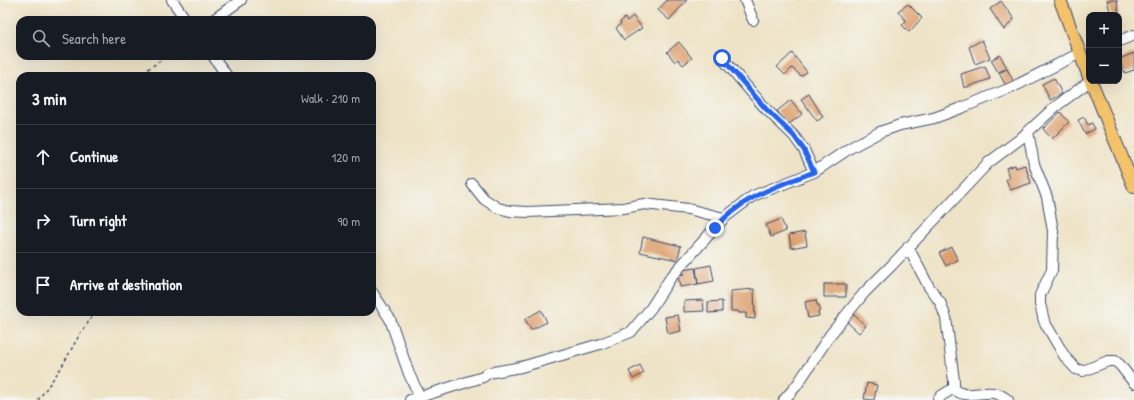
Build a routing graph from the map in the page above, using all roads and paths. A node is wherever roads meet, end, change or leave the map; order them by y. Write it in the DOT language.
graph roads {
  1 [pos="172,0"];
  2 [pos="241,0"];
  3 [pos="745,0"];
  4 [pos="1060,0"];
  5 [pos="183,16"];
  6 [pos="219,16"];
  7 [pos="753,20"];
  8 [pos="1134,35"];
  9 [pos="1122,40"];
  10 [pos="1083,54"];
  11 [pos="722,58"];
  12 [pos="161,60"];
  13 [pos="216,60"];
  14 [pos="1086,66"];
  15 [pos="144,72"];
  16 [pos="224,72"];
  17 [pos="1086,84"];
  18 [pos="1091,84"];
  19 [pos="1028,132"];
  20 [pos="814,172"];
  21 [pos="472,184"];
  22 [pos="1134,187"];
  23 [pos="724,218"];
  24 [pos="908,247"];
  25 [pos="376,298"];
  26 [pos="93,316"];
  27 [pos="1134,383"];
  28 [pos="954,388"];
  29 [pos="415,399"];
  30 [pos="38,400"];
  31 [pos="784,400"];
  32 [pos="938,400"];
  33 [pos="1008,400"];
  1 -- 5 [label="street"];
  2 -- 6 [label="street"];
  3 -- 7 [label="street"];
  4 -- 10 [label="main road"];
  8 -- 9 [label="street"];
  10 -- 14 [label="main road"];
  10 -- 20 [label="street"];
  11 -- 20 [label="street"];
  12 -- 15 [label="path"];
  13 -- 16 [label="street"];
  17 -- 19 [label="street"];
  18 -- 22 [label="main road"];
  19 -- 24 [label="street"];
  19 -- 27 [label="street"];
  20 -- 23 [label="street"];
  21 -- 23 [label="street"];
  23 -- 29 [label="street"];
  24 -- 28 [label="street"];
  24 -- 31 [label="street"];
  25 -- 29 [label="street"];
  26 -- 30 [label="path"];
  28 -- 32 [label="street"];
  28 -- 33 [label="street"];
}
